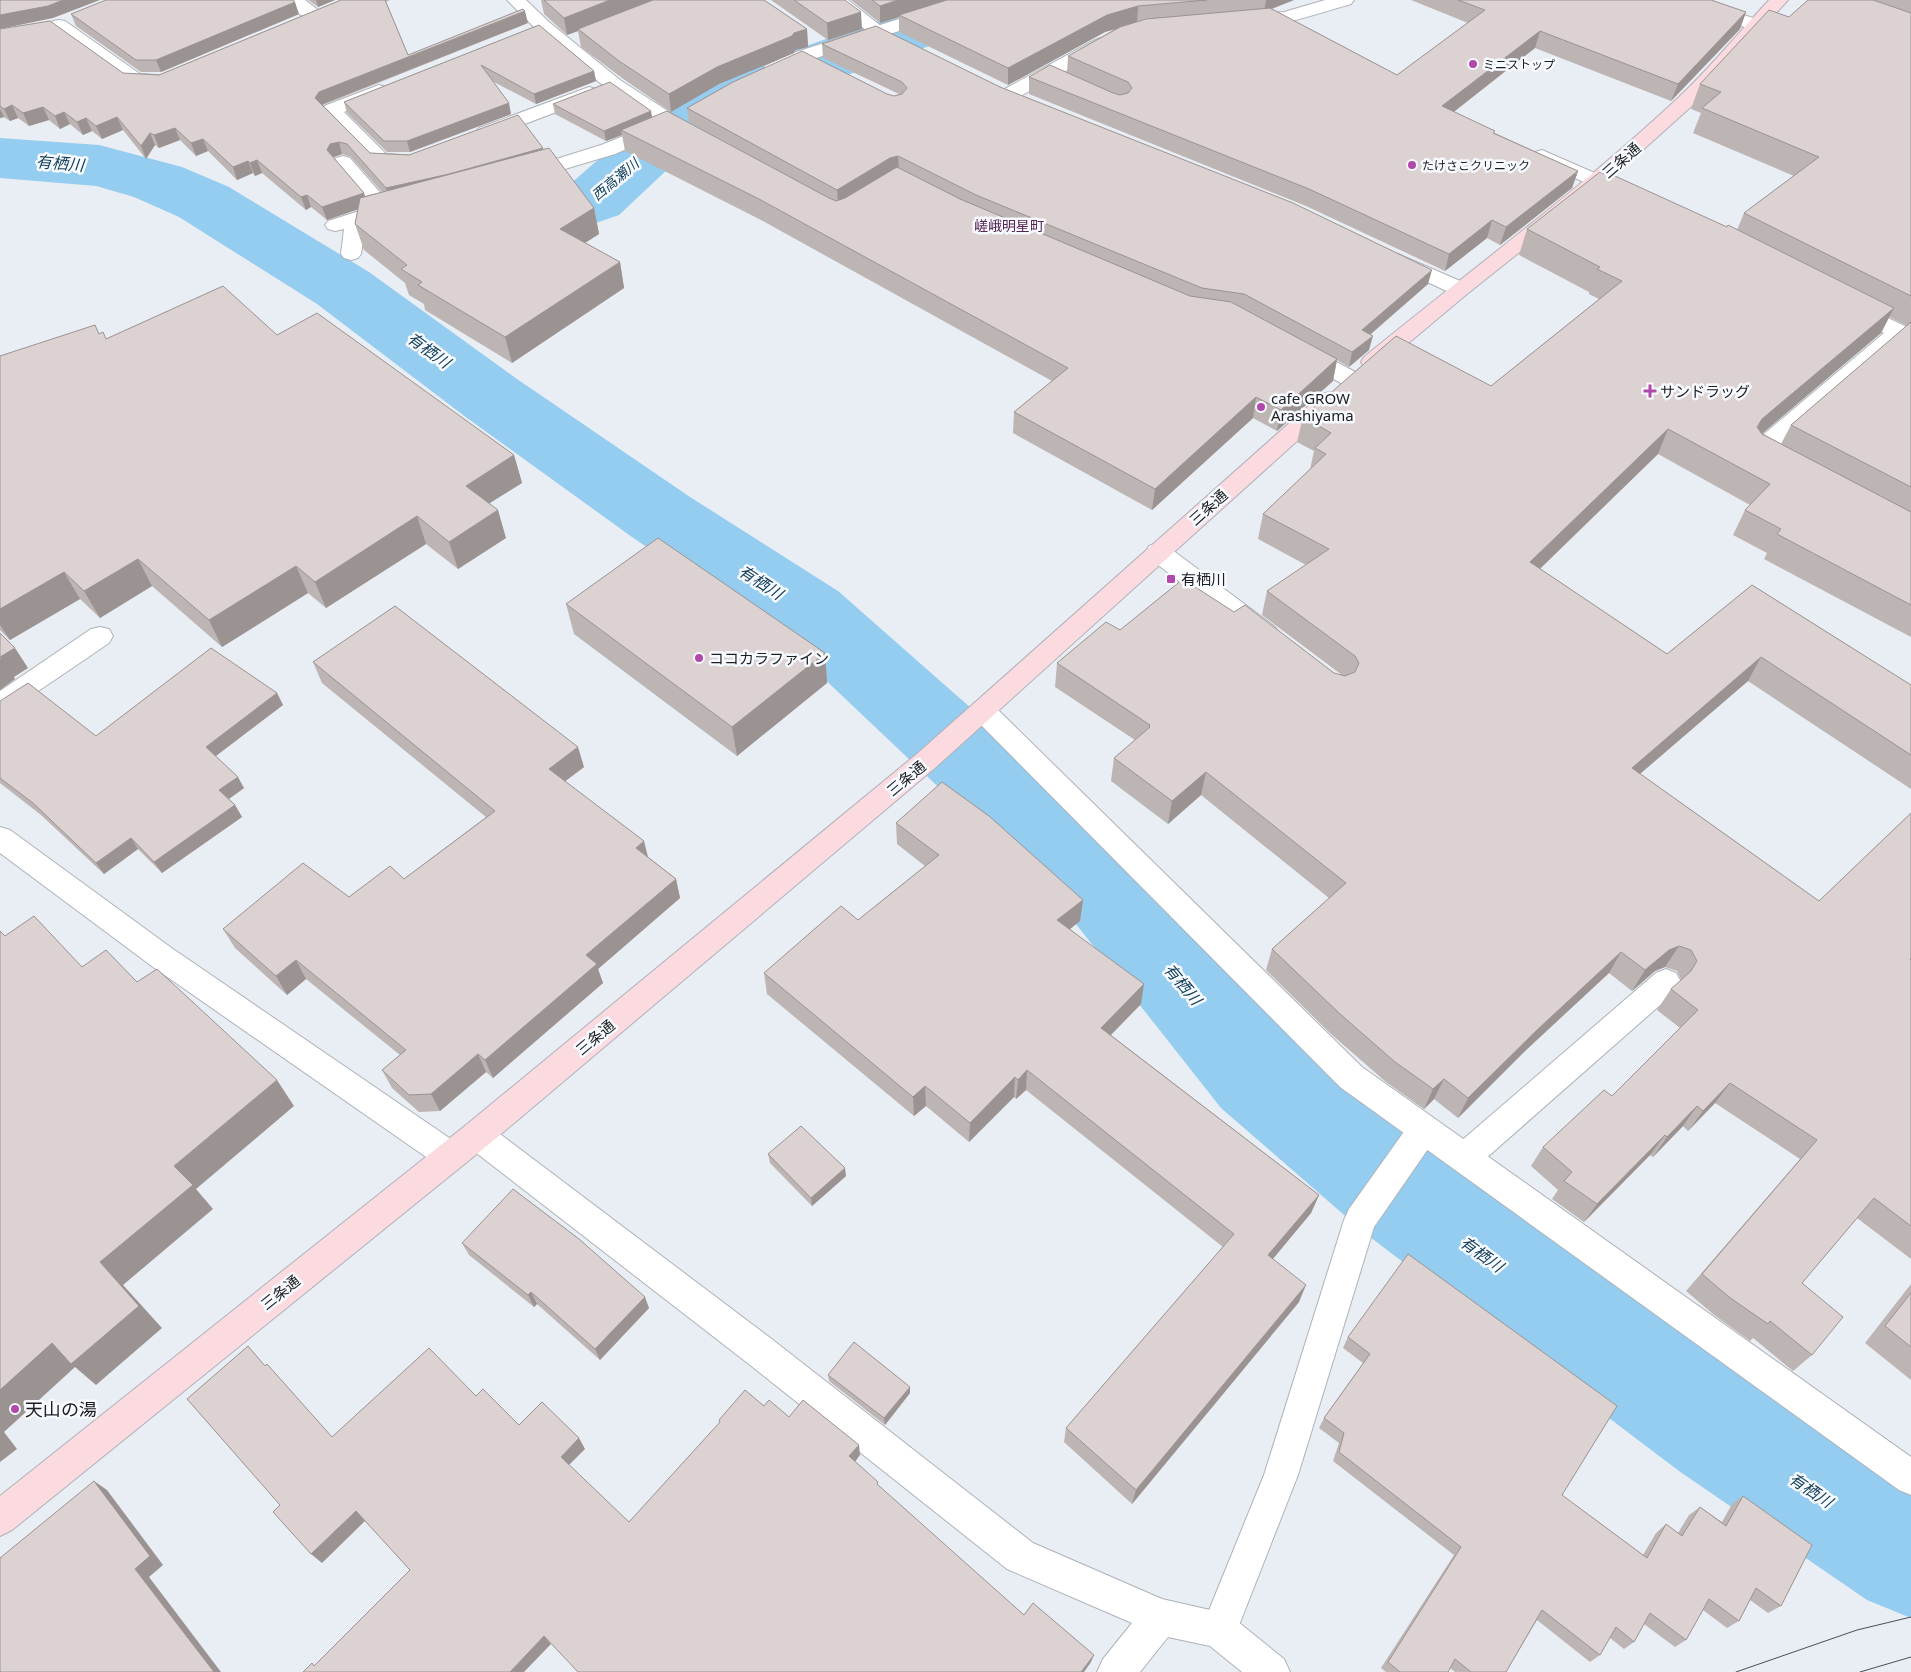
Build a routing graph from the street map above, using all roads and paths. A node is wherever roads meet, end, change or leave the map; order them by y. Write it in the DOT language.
graph roads {
  1 [pos="293,0"];
  2 [pos="516,0"];
  3 [pos="836,0"];
  4 [pos="976,0"];
  5 [pos="1345,0"];
  6 [pos="1675,0"];
  7 [pos="1779,0"];
  8 [pos="78,18"];
  9 [pos="1228,22"];
  10 [pos="299,23"];
  11 [pos="543,26"];
  12 [pos="1757,26"];
  13 [pos="878,30"];
  14 [pos="525,33"];
  15 [pos="1120,36"];
  16 [pos="897,42"];
  17 [pos="182,72"];
  18 [pos="1048,73"];
  19 [pos="752,79"];
  20 [pos="1066,81"];
  21 [pos="396,84"];
  22 [pos="613,84"];
  23 [pos="1008,95"];
  24 [pos="467,140"];
  25 [pos="1526,149"];
  26 [pos="421,157"];
  27 [pos="343,162"];
  28 [pos="1598,180"];
  29 [pos="503,181"];
  30 [pos="1642,202"];
  31 [pos="411,203"];
  32 [pos="384,208"];
  33 [pos="356,218"];
  34 [pos="335,225"];
  35 [pos="1379,250"];
  36 [pos="351,254"];
  37 [pos="1460,289"];
  38 [pos="1837,300"];
  39 [pos="1905,335"];
  40 [pos="1284,342"];
  41 [pos="1351,379"];
  42 [pos="1793,469"];
  43 [pos="1158,552"];
  44 [pos="100,636"];
  45 [pos="1283,647"];
  46 [pos="0,704"];
  47 [pos="979,715"];
  48 [pos="0,838"];
  49 [pos="1666,982"];
  50 [pos="477,1135"];
  51 [pos="1418,1136"];
  52 [pos="450,1156"];
  53 [pos="1464,1158"];
  54 [pos="1911,1478"];
  55 [pos="0,1518"];
  56 [pos="1161,1617"];
  57 [pos="1219,1630"];
  58 [pos="1116,1672"];
  59 [pos="1271,1672"];
  1 -- 10 [label="street"];
  2 -- 11 [label="street"];
  3 -- 13 [label="street"];
  4 -- 13 [label="street"];
  5 -- 9 [label="street"];
  6 -- 12 [label="street"];
  7 -- 12 [label="main road, 三条通"];
  8 -- 17 [label="street"];
  11 -- 14 [label="street"];
  11 -- 22 [label="street"];
  12 -- 28 [label="main road, 三条通"];
  13 -- 16 [label="street"];
  13 -- 19 [label="street"];
  15 -- 18 [label="street"];
  18 -- 20 [label="street"];
  18 -- 23 [label="street"];
  21 -- 26 [label="street"];
  22 -- 24 [label="street"];
  22 -- 29 [label="street"];
  25 -- 28 [label="street"];
  27 -- 32 [label="street"];
  28 -- 30 [label="street"];
  28 -- 37 [label="main road, 三条通"];
  31 -- 32 [label="street"];
  32 -- 33 [label="street"];
  33 -- 34 [label="street"];
  33 -- 36 [label="street"];
  35 -- 37 [label="street"];
  37 -- 41 [label="main road, 三条通"];
  38 -- 39 [label="street"];
  39 -- 42 [label="street"];
  40 -- 41 [label="street"];
  41 -- 43 [label="main road, 三条通"];
  43 -- 45 [label="street"];
  43 -- 47 [label="main road, 三条通"];
  44 -- 46 [label="street"];
  47 -- 50 [label="main road, 三条通"];
  47 -- 51 [label="street"];
  48 -- 52 [label="street"];
  49 -- 53 [label="street"];
  50 -- 52 [label="main road, 三条通"];
  50 -- 56 [label="street"];
  51 -- 53 [label="street"];
  51 -- 57 [label="street"];
  52 -- 55 [label="main road, 三条通"];
  53 -- 54 [label="street"];
  56 -- 57 [label="street"];
  56 -- 58 [label="street"];
  57 -- 59 [label="street"];
}
